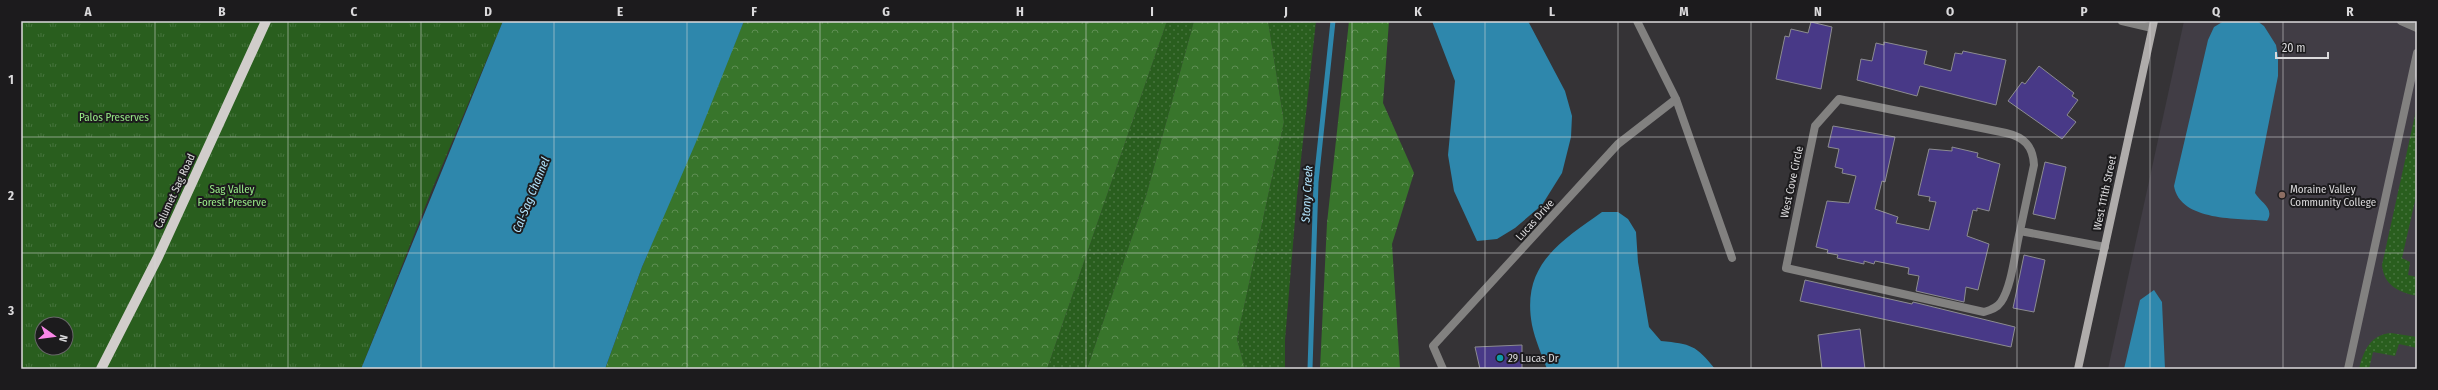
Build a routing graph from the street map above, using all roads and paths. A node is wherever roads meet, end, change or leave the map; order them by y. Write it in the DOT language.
graph roads {
  1 [pos="266,21"];
  2 [pos="1637,21"];
  3 [pos="2122,21"];
  4 [pos="2401,21"];
  5 [pos="2153,25"];
  6 [pos="2417,28"];
  7 [pos="2417,53"];
  8 [pos="1676,99"];
  9 [pos="2020,231"];
  10 [pos="2105,247"];
  11 [pos="1732,258"];
  12 [pos="101,369"];
  13 [pos="1443,369"];
  14 [pos="2078,369"];
  15 [pos="2348,369"];
  1 -- 12 [label="main road, Calumet Sag Road"];
  2 -- 8 [label="street"];
  3 -- 5 [label="street"];
  4 -- 6 [label="street"];
  5 -- 10 [label="main road, West 111th Street"];
  7 -- 15 [label="street"];
  8 -- 11 [label="street"];
  8 -- 13 [label="street, Lucas Drive"];
  9 -- 9 [label="street, West Cove Circle"];
  9 -- 10 [label="street"];
  10 -- 14 [label="main road, West 111th Street"];
}
